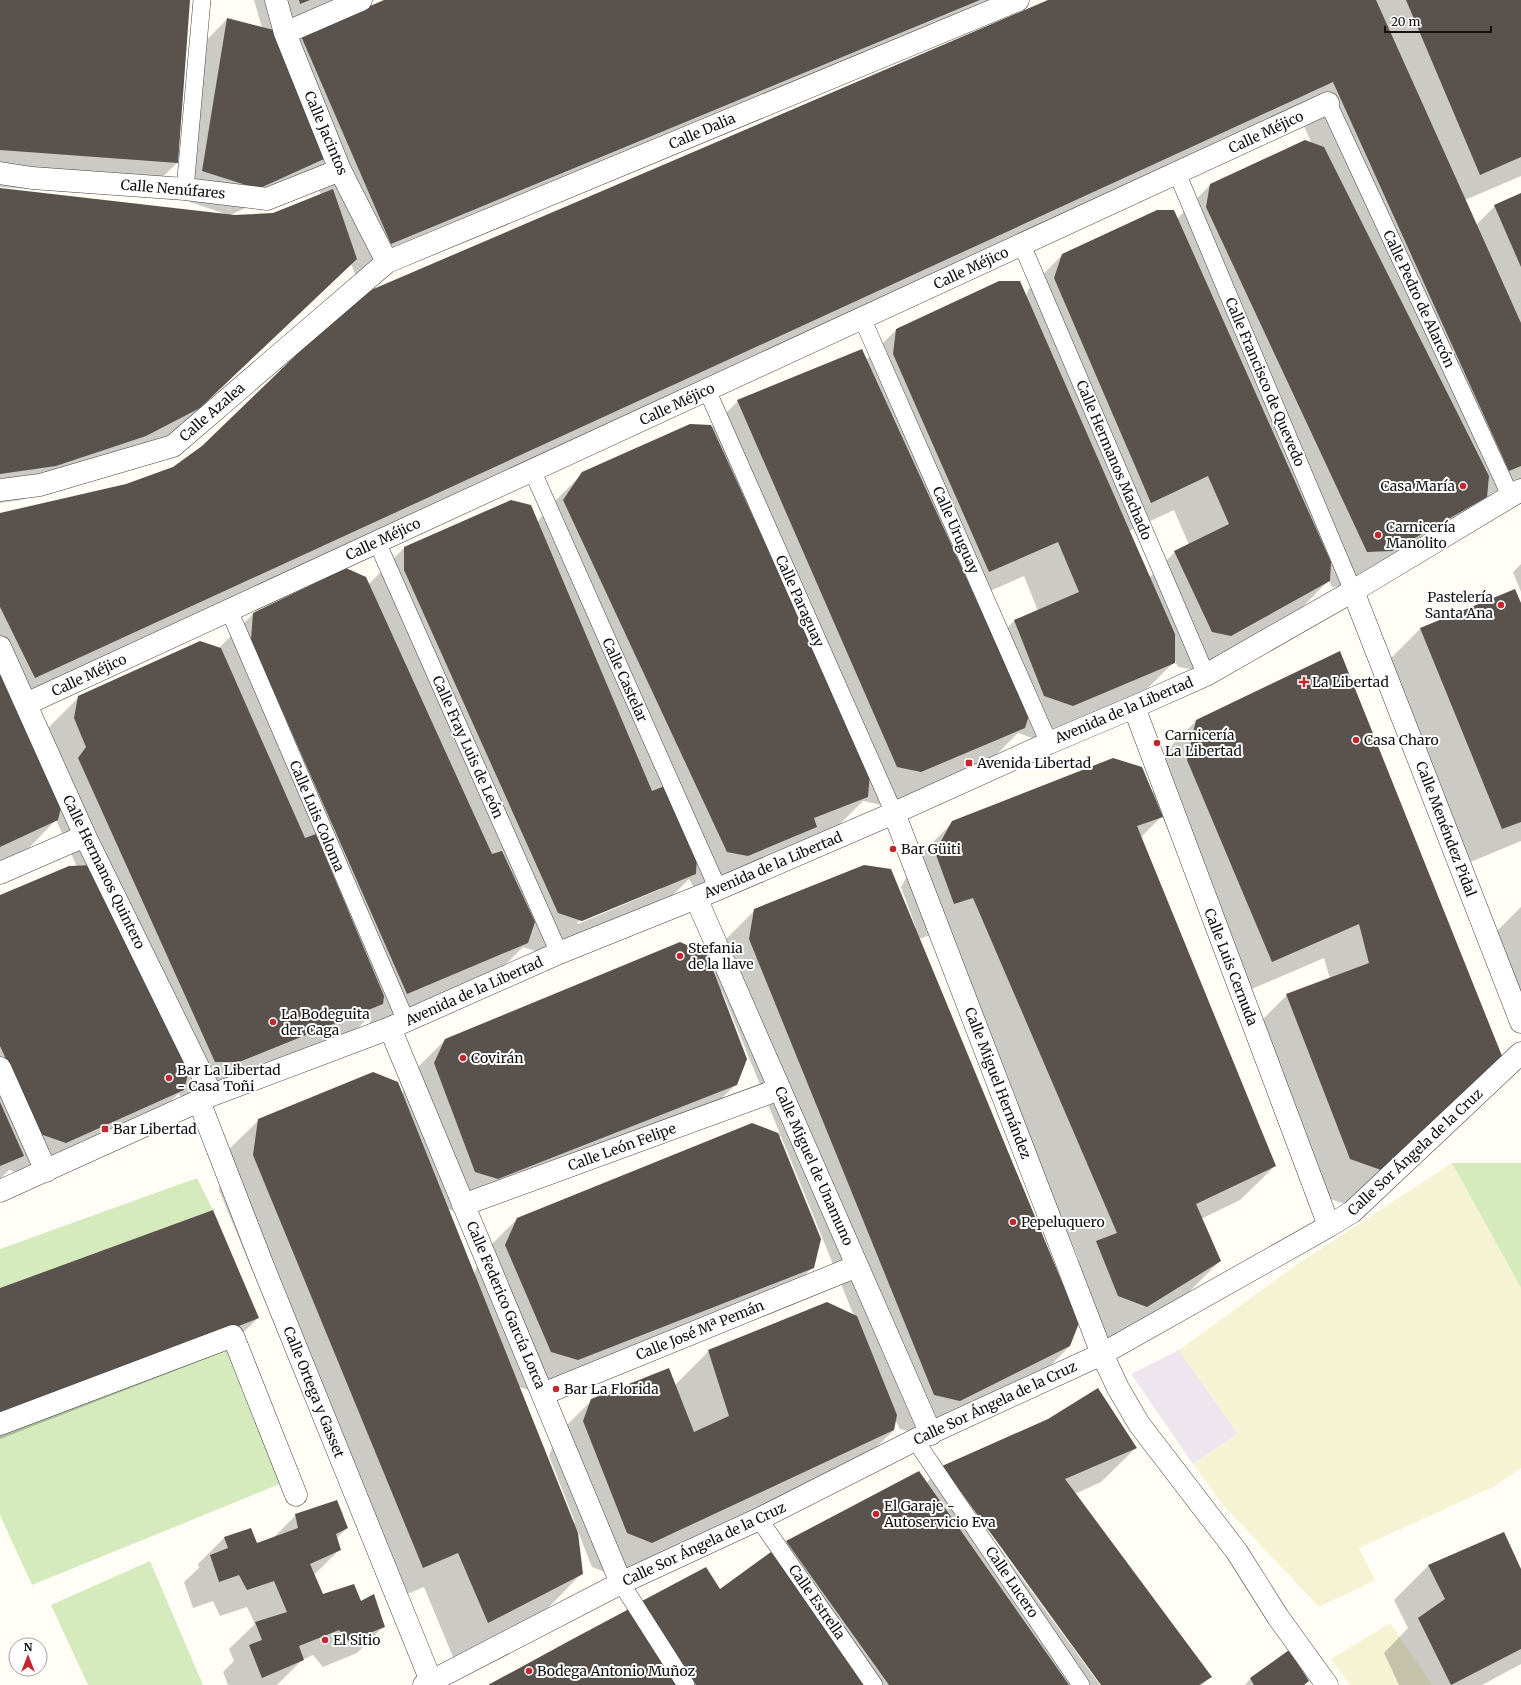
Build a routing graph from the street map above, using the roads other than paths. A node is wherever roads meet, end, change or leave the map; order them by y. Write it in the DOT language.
graph roads {
  1 [pos="202,0"];
  2 [pos="276,0"];
  3 [pos="361,0"];
  4 [pos="1018,0"];
  5 [pos="285,33"];
  6 [pos="1328,103"];
  7 [pos="340,170"];
  8 [pos="0,173"];
  9 [pos="1177,173"];
  10 [pos="185,189"];
  11 [pos="1022,245"];
  12 [pos="387,262"];
  13 [pos="862,318"];
  14 [pos="707,390"];
  15 [pos="532,470"];
  16 [pos="0,490"];
  17 [pos="1516,493"];
  18 [pos="377,542"];
  19 [pos="1353,591"];
  20 [pos="228,610"];
  21 [pos="0,648"];
  22 [pos="1206,675"];
  23 [pos="26,704"];
  24 [pos="1134,707"];
  25 [pos="1049,743"];
  26 [pos="894,813"];
  27 [pos="85,836"];
  28 [pos="0,873"];
  29 [pos="718,889"];
  30 [pos="696,898"];
  31 [pos="559,953"];
  32 [pos="1521,1022"];
  33 [pos="398,1024"];
  34 [pos="1521,1053"];
  35 [pos="0,1068"];
  36 [pos="780,1089"];
  37 [pos="206,1098"];
  38 [pos="46,1171"];
  39 [pos="0,1191"];
  40 [pos="464,1205"];
  41 [pos="1329,1226"];
  42 [pos="857,1266"];
  43 [pos="1102,1354"];
  44 [pos="543,1394"];
  45 [pos="0,1424"];
  46 [pos="923,1437"];
  47 [pos="296,1495"];
  48 [pos="759,1520"];
  49 [pos="621,1583"];
  50 [pos="428,1683"];
  51 [pos="686,1685"];
  52 [pos="874,1685"];
  53 [pos="1081,1685"];
  54 [pos="1327,1685"];
  1 -- 10 [label="lane"];
  2 -- 5 [label="street, Calle Jacintos"];
  3 -- 5 [label="street"];
  4 -- 12 [label="street, Calle Dalia"];
  5 -- 7 [label="street, Calle Jacintos"];
  6 -- 9 [label="street, Calle Méjico"];
  6 -- 17 [label="lane, Calle Pedro de Alarcón"];
  7 -- 10 [label="street, Calle Nenúfares"];
  7 -- 12 [label="street, Calle Jacintos"];
  8 -- 10 [label="street, Calle Nenúfares"];
  9 -- 11 [label="street, Calle Méjico"];
  9 -- 19 [label="lane, Calle Francisco de Quevedo"];
  11 -- 13 [label="street, Calle Méjico"];
  11 -- 22 [label="lane, Calle Hermanos Machado"];
  12 -- 16 [label="street, Calle Azalea"];
  13 -- 14 [label="street, Calle Méjico"];
  13 -- 25 [label="lane, Calle Uruguay"];
  14 -- 15 [label="street, Calle Méjico"];
  14 -- 26 [label="lane, Calle Paraguay"];
  15 -- 18 [label="street, Calle Méjico"];
  15 -- 29 [label="lane, Calle Castelar"];
  17 -- 19 [label="street, Avenida de la Libertad"];
  18 -- 20 [label="street, Calle Méjico"];
  18 -- 31 [label="lane, Calle Fray Luis de León"];
  19 -- 22 [label="street, Avenida de la Libertad"];
  19 -- 32 [label="street, Calle Menéndez Pidal"];
  20 -- 23 [label="street, Calle Méjico"];
  20 -- 33 [label="lane, Calle Luis Coloma"];
  21 -- 23 [label="street, Calle Hermanos Quintero"];
  22 -- 24 [label="street, Avenida de la Libertad"];
  23 -- 27 [label="street, Calle Hermanos Quintero"];
  24 -- 25 [label="street, Avenida de la Libertad"];
  24 -- 41 [label="street, Calle Luis Cernuda"];
  25 -- 26 [label="street, Avenida de la Libertad"];
  26 -- 29 [label="street, Avenida de la Libertad"];
  26 -- 43 [label="street, Calle Miguel Hernández"];
  27 -- 28 [label="street"];
  27 -- 37 [label="street, Calle Hermanos Quintero"];
  29 -- 30 [label="street, Avenida de la Libertad"];
  30 -- 31 [label="street, Avenida de la Libertad"];
  30 -- 36 [label="street, Calle Miguel de Unamuno"];
  31 -- 33 [label="street, Avenida de la Libertad"];
  33 -- 37 [label="street, Avenida de la Libertad"];
  33 -- 40 [label="street, Calle Federico García Lorca"];
  34 -- 41 [label="street, Calle Sor Ángela de la Cruz"];
  35 -- 38 [label="street"];
  36 -- 40 [label="street, Calle León Felipe"];
  36 -- 42 [label="street, Calle Miguel de Unamuno"];
  37 -- 38 [label="street, Avenida de la Libertad"];
  37 -- 50 [label="street, Calle Ortega y Gasset"];
  38 -- 39 [label="street, Avenida de la Libertad"];
  40 -- 44 [label="street, Calle Federico García Lorca"];
  41 -- 43 [label="street, Calle Sor Ángela de la Cruz"];
  42 -- 44 [label="street, Calle José Mª Pemán"];
  42 -- 46 [label="street, Calle Miguel de Unamuno"];
  43 -- 46 [label="street, Calle Sor Ángela de la Cruz"];
  43 -- 54 [label="street, Calle Miguel Hernández"];
  44 -- 49 [label="street, Calle Federico García Lorca"];
  45 -- 47 [label="street"];
  46 -- 48 [label="street, Calle Sor Ángela de la Cruz"];
  46 -- 53 [label="lane, Calle Lucero"];
  48 -- 49 [label="street, Calle Sor Ángela de la Cruz"];
  48 -- 52 [label="lane, Calle Estrella"];
  49 -- 50 [label="street, Calle Sor Ángela de la Cruz"];
  49 -- 51 [label="lane"];
}
